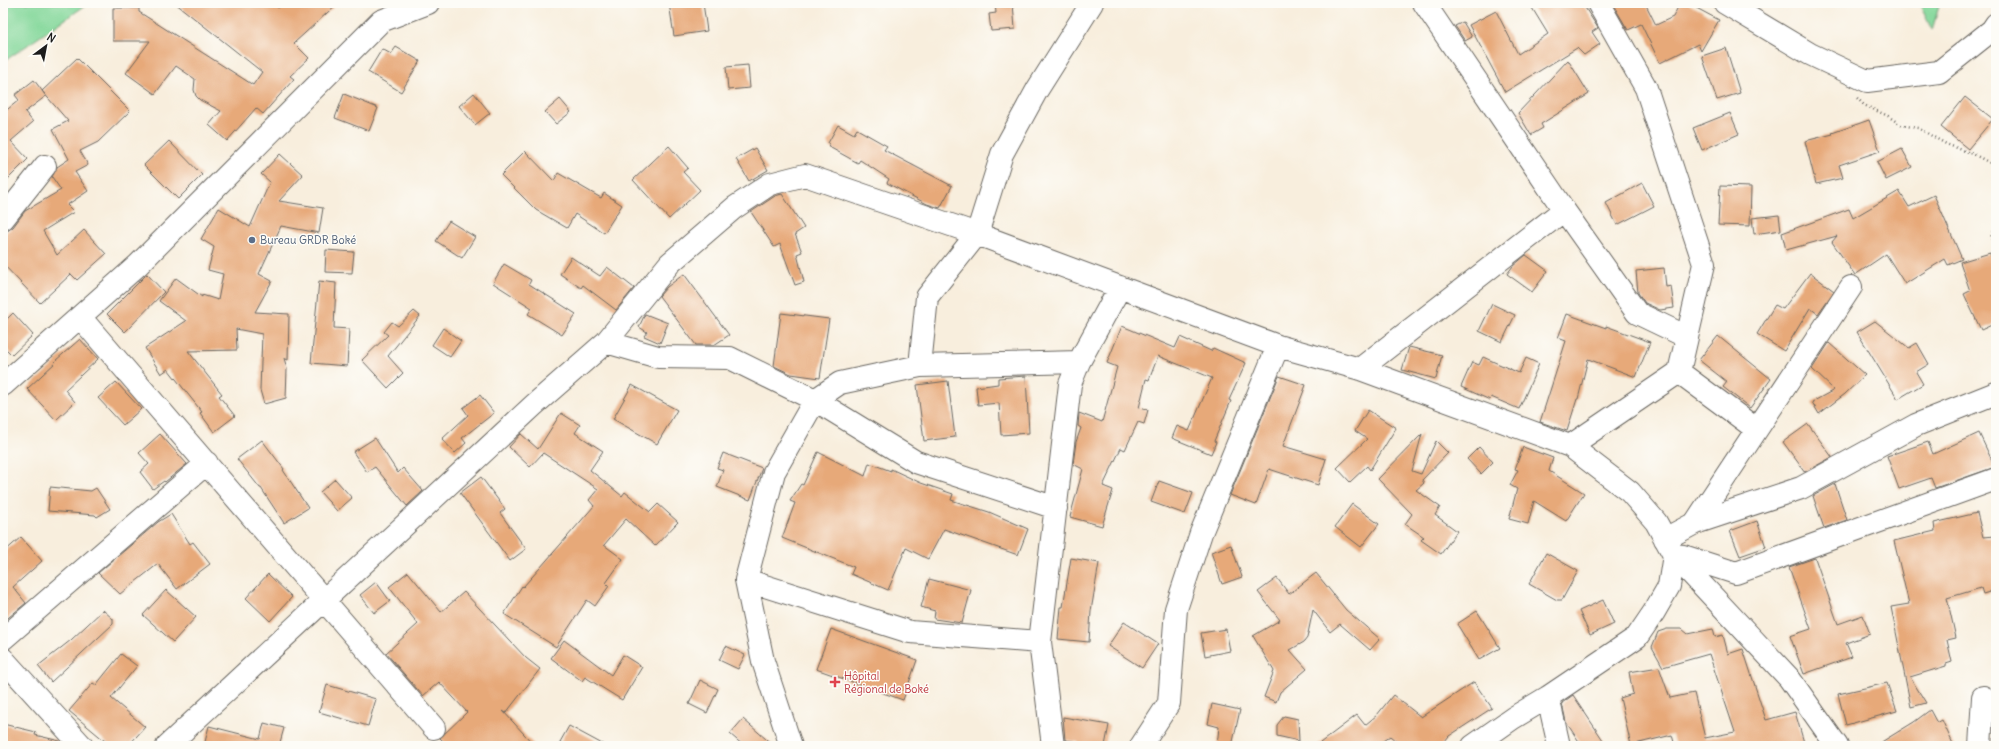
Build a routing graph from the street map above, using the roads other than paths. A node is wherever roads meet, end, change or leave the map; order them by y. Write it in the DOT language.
graph roads {
  1 [pos="428,3"];
  2 [pos="1092,3"];
  3 [pos="1424,3"];
  4 [pos="1598,3"];
  5 [pos="1725,3"];
  6 [pos="1996,24"];
  7 [pos="44,166"];
  8 [pos="1564,210"];
  9 [pos="3,219"];
  10 [pos="977,234"];
  11 [pos="1120,287"];
  12 [pos="1851,287"];
  13 [pos="80,317"];
  14 [pos="1687,337"];
  15 [pos="606,342"];
  16 [pos="1278,346"];
  17 [pos="1079,362"];
  18 [pos="920,366"];
  19 [pos="1360,369"];
  20 [pos="1679,372"];
  21 [pos="7,374"];
  22 [pos="1996,393"];
  23 [pos="815,400"];
  24 [pos="1756,429"];
  25 [pos="1570,446"];
  26 [pos="208,463"];
  27 [pos="1996,479"];
  28 [pos="1056,508"];
  29 [pos="1695,523"];
  30 [pos="1670,547"];
  31 [pos="746,580"];
  32 [pos="325,601"];
  33 [pos="3,639"];
  34 [pos="1040,642"];
  35 [pos="3,659"];
  36 [pos="1548,697"];
  37 [pos="1983,697"];
  38 [pos="434,728"];
  39 [pos="82,746"];
  40 [pos="168,746"];
  41 [pos="791,746"];
  42 [pos="1053,746"];
  43 [pos="1141,746"];
  44 [pos="1473,746"];
  45 [pos="1559,746"];
  46 [pos="1837,746"];
  47 [pos="1980,746"];
  1 -- 13 [label="street"];
  2 -- 10 [label="street"];
  3 -- 8 [label="street"];
  4 -- 14 [label="street"];
  5 -- 6 [label="street"];
  7 -- 9 [label="street"];
  8 -- 14 [label="street"];
  8 -- 19 [label="street"];
  10 -- 11 [label="street"];
  10 -- 15 [label="street"];
  10 -- 18 [label="street"];
  11 -- 16 [label="street"];
  11 -- 17 [label="street"];
  12 -- 24 [label="street"];
  13 -- 21 [label="street"];
  13 -- 26 [label="street"];
  14 -- 20 [label="street"];
  15 -- 23 [label="street"];
  15 -- 32 [label="street"];
  16 -- 19 [label="street"];
  16 -- 43 [label="street"];
  17 -- 18 [label="street"];
  17 -- 28 [label="street"];
  18 -- 23 [label="street"];
  19 -- 25 [label="street"];
  20 -- 24 [label="street"];
  20 -- 25 [label="street"];
  22 -- 29 [label="street"];
  23 -- 28 [label="street"];
  23 -- 31 [label="street"];
  24 -- 29 [label="street"];
  25 -- 30 [label="street"];
  26 -- 32 [label="street"];
  26 -- 33 [label="street"];
  27 -- 30 [label="street"];
  28 -- 34 [label="street"];
  29 -- 30 [label="street"];
  30 -- 36 [label="street"];
  30 -- 46 [label="street"];
  31 -- 34 [label="street"];
  31 -- 41 [label="street"];
  32 -- 38 [label="street"];
  32 -- 40 [label="street"];
  34 -- 42 [label="street"];
  35 -- 39 [label="street"];
  36 -- 44 [label="street"];
  36 -- 45 [label="street"];
  37 -- 47 [label="street"];
}
